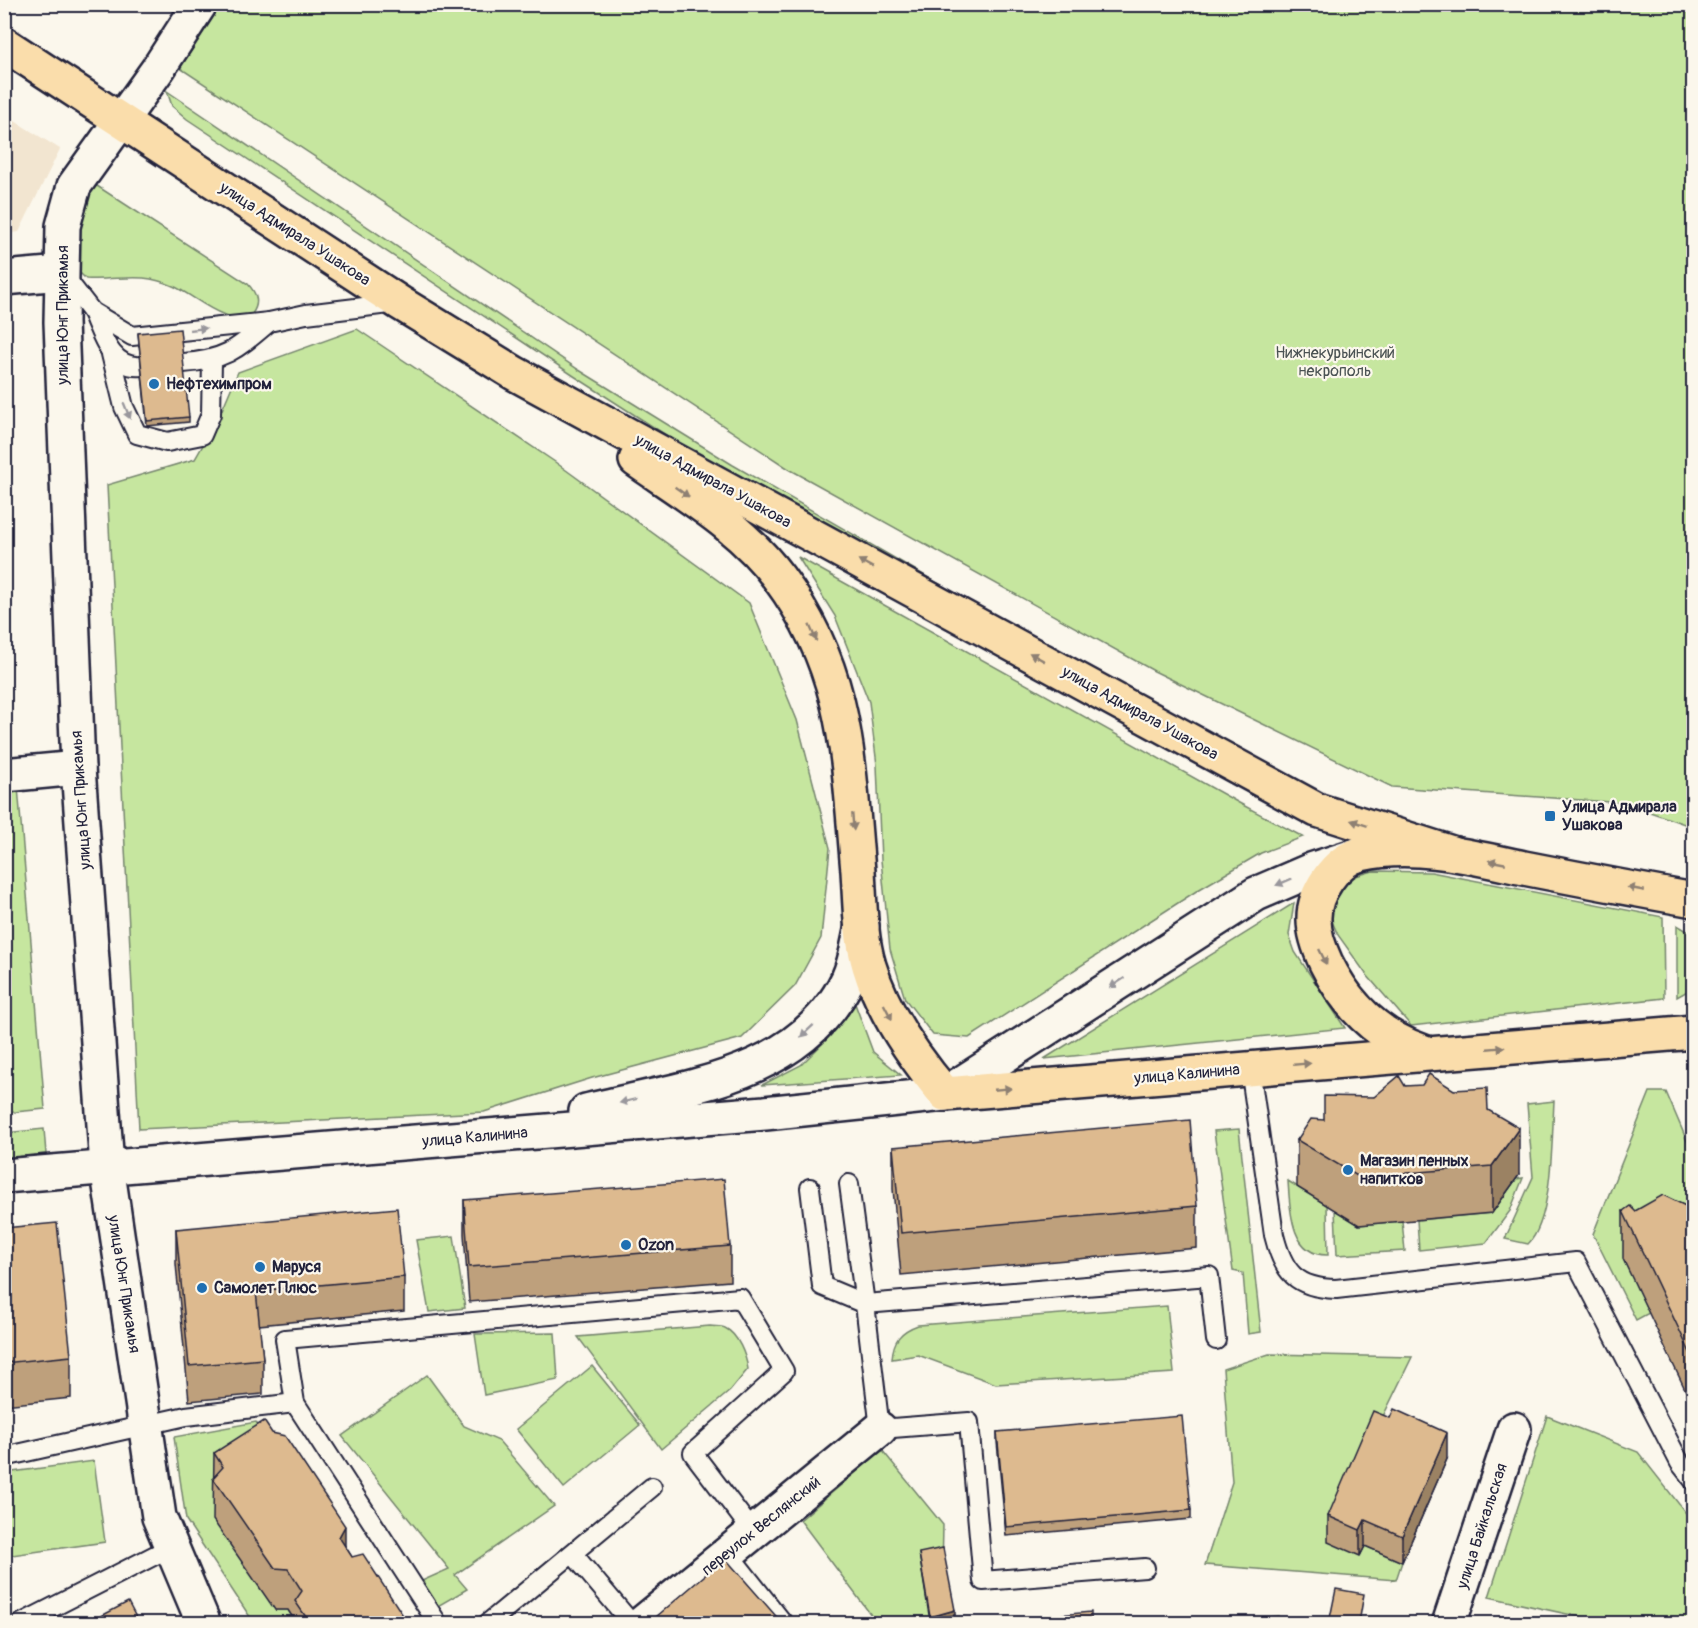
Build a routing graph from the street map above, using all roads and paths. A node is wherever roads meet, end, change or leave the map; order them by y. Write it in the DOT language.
graph roads {
  1 [pos="191,8"];
  2 [pos="4,45"];
  3 [pos="122,120"];
  4 [pos="61,273"];
  5 [pos="4,278"];
  6 [pos="400,303"];
  7 [pos="92,312"];
  8 [pos="269,322"];
  9 [pos="111,354"];
  10 [pos="212,361"];
  11 [pos="183,363"];
  12 [pos="141,366"];
  13 [pos="514,373"];
  14 [pos="78,768"];
  15 [pos="4,775"];
  16 [pos="1455,854"];
  17 [pos="1358,855"];
  18 [pos="1694,900"];
  19 [pos="862,926"];
  20 [pos="1694,1032"];
  21 [pos="1429,1053"];
  22 [pos="1250,1068"];
  23 [pos="945,1094"];
  24 [pos="485,1136"];
  25 [pos="107,1166"];
  26 [pos="4,1176"];
  27 [pos="849,1184"];
  28 [pos="810,1188"];
  29 [pos="865,1304"];
  30 [pos="1216,1341"];
  31 [pos="295,1403"];
  32 [pos="145,1426"];
  33 [pos="880,1429"];
  34 [pos="1514,1429"];
  35 [pos="4,1457"];
  36 [pos="1694,1481"];
  37 [pos="652,1487"];
  38 [pos="753,1532"];
  39 [pos="171,1547"];
  40 [pos="728,1553"];
  41 [pos="573,1554"];
  42 [pos="1145,1568"];
  43 [pos="20,1623"];
  44 [pos="204,1623"];
  45 [pos="438,1623"];
  46 [pos="487,1623"];
  47 [pos="632,1623"];
  48 [pos="641,1623"];
  49 [pos="784,1623"];
  50 [pos="1449,1623"];
  1 -- 3 [label="street, улица Юнг Прикамья"];
  2 -- 3 [label="main road, улица Адмирала Ушакова"];
  3 -- 4 [label="street, улица Юнг Прикамья"];
  3 -- 6 [label="main road, улица Адмирала Ушакова"];
  4 -- 5 [label="street"];
  4 -- 7 [label="lane"];
  4 -- 14 [label="street, улица Юнг Прикамья"];
  6 -- 8 [label="lane"];
  6 -- 13 [label="main road, улица Адмирала Ушакова"];
  7 -- 8 [label="lane, one-way"];
  7 -- 9 [label="lane"];
  8 -- 10 [label="lane"];
  9 -- 10 [label="lane, one-way"];
  9 -- 12 [label="lane"];
  10 -- 11 [label="lane"];
  16 -- 13 [label="main road, улица Адмирала Ушакова, one-way"];
  13 -- 19 [label="main road, one-way"];
  14 -- 15 [label="street"];
  14 -- 25 [label="street, улица Юнг Прикамья"];
  16 -- 17 [label="main road, улица Калинина"];
  18 -- 16 [label="main road, улица Калинина, one-way"];
  17 -- 21 [label="main road, улица Калинина, one-way"];
  17 -- 23 [label="street, улица Калинина, one-way"];
  19 -- 23 [label="main road, one-way"];
  19 -- 24 [label="street, one-way"];
  21 -- 20 [label="main road, улица Калинина, one-way"];
  22 -- 21 [label="main road, улица Калинина, one-way"];
  23 -- 22 [label="main road, улица Калинина, one-way"];
  22 -- 36 [label="lane"];
  23 -- 24 [label="street, улица Калинина"];
  24 -- 25 [label="street, улица Калинина"];
  25 -- 26 [label="street, улица Калинина"];
  25 -- 32 [label="street, улица Юнг Прикамья"];
  27 -- 29 [label="lane"];
  28 -- 29 [label="lane"];
  29 -- 30 [label="lane"];
  29 -- 33 [label="lane"];
  31 -- 32 [label="lane"];
  31 -- 38 [label="lane"];
  31 -- 45 [label="lane"];
  32 -- 35 [label="lane"];
  32 -- 39 [label="street, улица Юнг Прикамья"];
  33 -- 38 [label="street, переулок Веслянский"];
  33 -- 42 [label="lane"];
  34 -- 50 [label="street, улица Байкальская"];
  37 -- 41 [label="lane"];
  38 -- 40 [label="street, переулок Веслянский"];
  39 -- 43 [label="lane"];
  39 -- 44 [label="street, улица Юнг Прикамья"];
  40 -- 48 [label="street, переулок Веслянский"];
  40 -- 49 [label="lane"];
  41 -- 46 [label="lane"];
  41 -- 47 [label="lane"];
}
